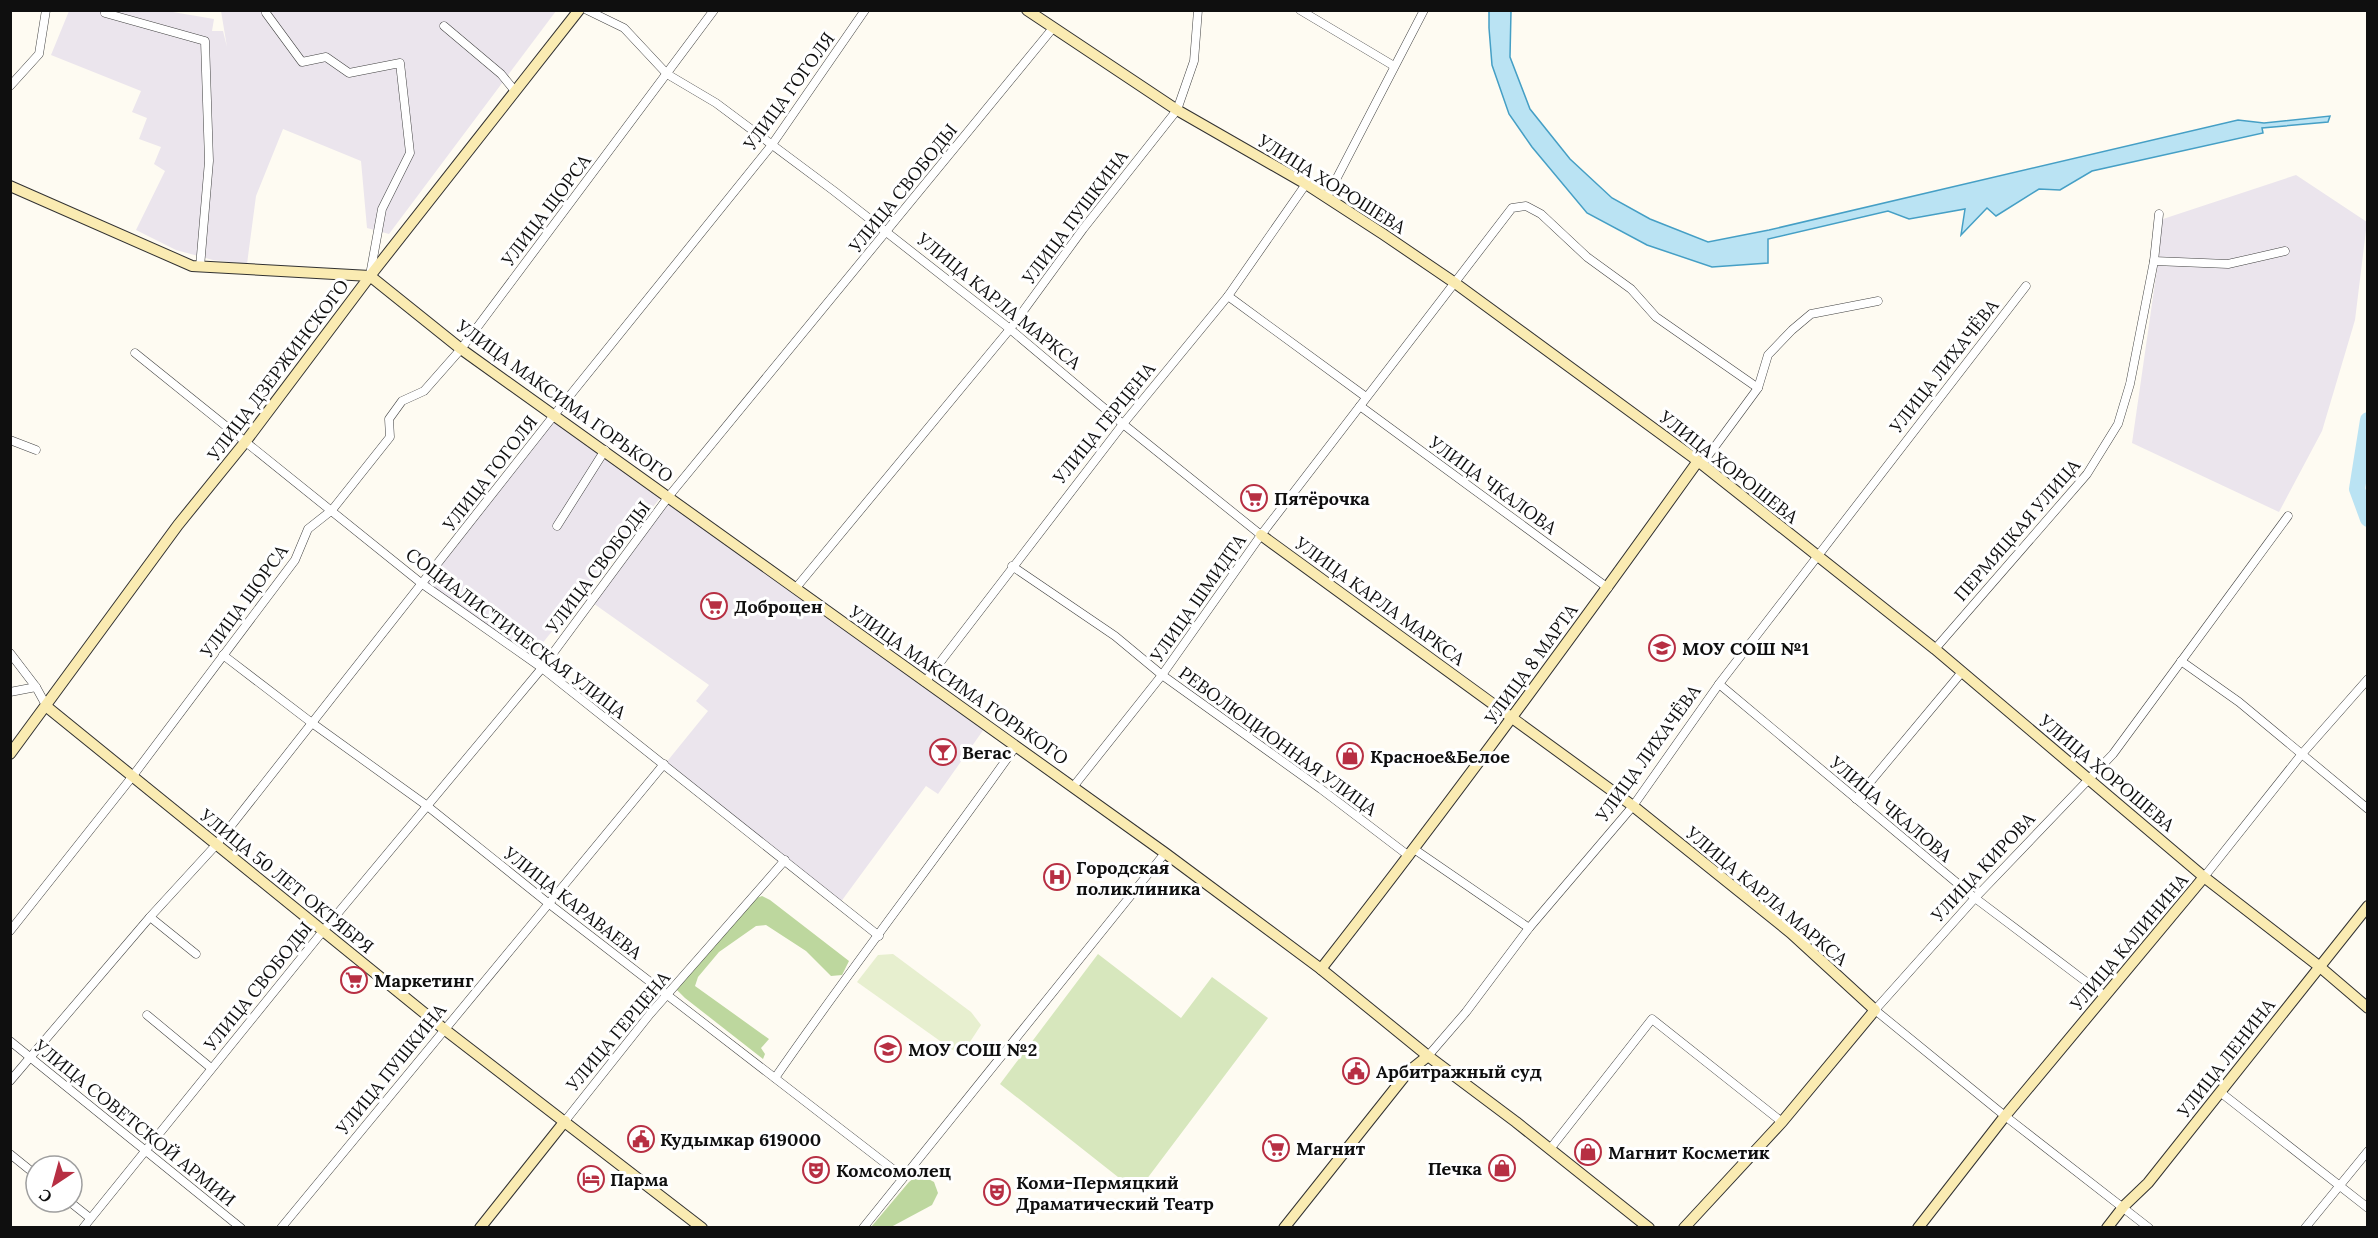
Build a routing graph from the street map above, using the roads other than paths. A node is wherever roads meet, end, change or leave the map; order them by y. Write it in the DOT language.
graph roads {
  1 [pos="46,10"];
  2 [pos="579,10"];
  3 [pos="587,10"];
  4 [pos="714,10"];
  5 [pos="865,10"];
  6 [pos="1027,10"];
  7 [pos="1198,10"];
  8 [pos="1300,10"];
  9 [pos="1424,10"];
  10 [pos="105,13"];
  11 [pos="266,13"];
  12 [pos="444,26"];
  13 [pos="1053,28"];
  14 [pos="1394,66"];
  15 [pos="667,74"];
  16 [pos="10,86"];
  17 [pos="515,91"];
  18 [pos="1177,110"];
  19 [pos="771,146"];
  20 [pos="1306,184"];
  21 [pos="10,186"];
  22 [pos="1327,197"];
  23 [pos="2159,214"];
  24 [pos="887,233"];
  25 [pos="2285,251"];
  26 [pos="2154,261"];
  27 [pos="200,267"];
  28 [pos="370,276"];
  29 [pos="1455,283"];
  30 [pos="2026,286"];
  31 [pos="1228,296"];
  32 [pos="1878,300"];
  33 [pos="1010,328"];
  34 [pos="461,349"];
  35 [pos="135,353"];
  36 [pos="1758,388"];
  37 [pos="1366,398"];
  38 [pos="1360,406"];
  39 [pos="555,414"];
  40 [pos="1122,424"];
  41 [pos="10,440"];
  42 [pos="246,441"];
  43 [pos="36,450"];
  44 [pos="605,450"];
  45 [pos="1700,463"];
  46 [pos="669,496"];
  47 [pos="332,510"];
  48 [pos="2288,516"];
  49 [pos="557,526"];
  50 [pos="1261,535"];
  51 [pos="1817,557"];
  52 [pos="1012,566"];
  53 [pos="421,583"];
  54 [pos="1608,588"];
  55 [pos="795,589"];
  56 [pos="1935,649"];
  57 [pos="10,653"];
  58 [pos="223,655"];
  59 [pos="2181,661"];
  60 [pos="542,668"];
  61 [pos="1962,672"];
  62 [pos="1162,675"];
  63 [pos="2367,679"];
  64 [pos="925,682"];
  65 [pos="1719,684"];
  66 [pos="36,687"];
  67 [pos="10,692"];
  68 [pos="47,707"];
  69 [pos="1511,719"];
  70 [pos="312,723"];
  71 [pos="1016,746"];
  72 [pos="10,754"];
  73 [pos="2301,755"];
  74 [pos="664,764"];
  75 [pos="132,777"];
  76 [pos="2089,778"];
  77 [pos="1073,787"];
  78 [pos="1856,799"];
  79 [pos="426,805"];
  80 [pos="1633,806"];
  81 [pos="2367,809"];
  82 [pos="216,845"];
  83 [pos="1165,853"];
  84 [pos="1412,853"];
  85 [pos="785,860"];
  86 [pos="2204,877"];
  87 [pos="1975,898"];
  88 [pos="548,903"];
  89 [pos="2367,906"];
  90 [pos="150,917"];
  91 [pos="1529,928"];
  92 [pos="10,931"];
  93 [pos="323,931"];
  94 [pos="879,936"];
  95 [pos="196,954"];
  96 [pos="2320,967"];
  97 [pos="1321,969"];
  98 [pos="668,996"];
  99 [pos="2105,996"];
  100 [pos="2367,1008"];
  101 [pos="1875,1010"];
  102 [pos="147,1014"];
  103 [pos="444,1029"];
  104 [pos="10,1041"];
  105 [pos="1428,1056"];
  106 [pos="30,1057"];
  107 [pos="211,1068"];
  108 [pos="775,1077"];
  109 [pos="10,1081"];
  110 [pos="2220,1092"];
  111 [pos="2005,1116"];
  112 [pos="565,1121"];
  113 [pos="1782,1122"];
  114 [pos="144,1149"];
  115 [pos="1550,1149"];
  116 [pos="2367,1151"];
  117 [pos="10,1154"];
  118 [pos="24,1165"];
  119 [pos="903,1177"];
  120 [pos="2340,1186"];
  121 [pos="2124,1206"];
  122 [pos="2367,1208"];
  123 [pos="84,1213"];
  124 [pos="90,1218"];
  125 [pos="83,1227"];
  126 [pos="241,1227"];
  127 [pos="280,1227"];
  128 [pos="480,1227"];
  129 [pos="702,1227"];
  130 [pos="863,1227"];
  131 [pos="1284,1227"];
  132 [pos="1649,1227"];
  133 [pos="1684,1227"];
  134 [pos="1918,1227"];
  135 [pos="2107,1227"];
  136 [pos="2149,1227"];
  137 [pos="2305,1227"];
  1 -- 16 [label="street"];
  2 -- 17 [label="street, УЛИЦА ДЗЕРЖИНСКОГО"];
  3 -- 15 [label="street, УЛИЦА КАРЛА МАРКСА"];
  4 -- 15 [label="street, УЛИЦА ЩОРСА"];
  5 -- 19 [label="street, УЛИЦА ГОГОЛЯ"];
  6 -- 13 [label="street, УЛИЦА ХОРОШЕВА"];
  7 -- 18 [label="street, УЛИЦА ПУШКИНА"];
  8 -- 14 [label="street"];
  9 -- 14 [label="street"];
  10 -- 27 [label="street"];
  11 -- 28 [label="street"];
  12 -- 17 [label="street"];
  13 -- 18 [label="street, УЛИЦА ХОРОШЕВА"];
  13 -- 24 [label="street, УЛИЦА СВОБОДЫ"];
  14 -- 22 [label="street"];
  15 -- 19 [label="street, УЛИЦА КАРЛА МАРКСА"];
  15 -- 34 [label="street, УЛИЦА ЩОРСА"];
  17 -- 28 [label="street, УЛИЦА ДЗЕРЖИНСКОГО"];
  18 -- 20 [label="street, УЛИЦА ХОРОШЕВА"];
  18 -- 33 [label="street, УЛИЦА ПУШКИНА"];
  19 -- 24 [label="street, УЛИЦА КАРЛА МАРКСА"];
  19 -- 39 [label="street, УЛИЦА ГОГОЛЯ"];
  20 -- 22 [label="street, УЛИЦА ХОРОШЕВА"];
  20 -- 31 [label="street, УЛИЦА ГЕРЦЕНА"];
  21 -- 27 [label="street"];
  22 -- 29 [label="street, УЛИЦА ХОРОШЕВА"];
  23 -- 26 [label="street, ПЕРМЯЦКАЯ УЛИЦА"];
  24 -- 33 [label="street, УЛИЦА КАРЛА МАРКСА"];
  24 -- 46 [label="street, УЛИЦА СВОБОДЫ"];
  25 -- 26 [label="street"];
  26 -- 56 [label="street, ПЕРМЯЦКАЯ УЛИЦА"];
  27 -- 28 [label="street"];
  28 -- 34 [label="street, УЛИЦА МАКСИМА ГОРЬКОГО"];
  28 -- 42 [label="street, УЛИЦА ДЗЕРЖИНСКОГО"];
  29 -- 36 [label="street, УЛИЦА ШМИДТА"];
  29 -- 37 [label="street, УЛИЦА ШМИДТА"];
  29 -- 45 [label="street, УЛИЦА ХОРОШЕВА"];
  30 -- 51 [label="street, УЛИЦА ЛИХАЧЁВА"];
  31 -- 37 [label="street"];
  31 -- 40 [label="street, УЛИЦА ГЕРЦЕНА"];
  32 -- 36 [label="street"];
  33 -- 40 [label="street, УЛИЦА КАРЛА МАРКСА"];
  33 -- 55 [label="street, УЛИЦА ПУШКИНА"];
  34 -- 39 [label="street, УЛИЦА МАКСИМА ГОРЬКОГО"];
  34 -- 47 [label="street, УЛИЦА ЩОРСА"];
  35 -- 42 [label="street, СОЦИАЛИСТИЧЕСКАЯ УЛИЦА"];
  36 -- 45 [label="street"];
  37 -- 38 [label="street, УЛИЦА ШМИДТА"];
  38 -- 50 [label="street, УЛИЦА ШМИДТА"];
  38 -- 54 [label="street, УЛИЦА ЧКАЛОВА"];
  39 -- 44 [label="street, УЛИЦА МАКСИМА ГОРЬКОГО"];
  39 -- 53 [label="street, УЛИЦА ГОГОЛЯ"];
  40 -- 50 [label="street, УЛИЦА КАРЛА МАРКСА"];
  40 -- 52 [label="street, УЛИЦА ГЕРЦЕНА"];
  41 -- 43 [label="street"];
  42 -- 47 [label="street, СОЦИАЛИСТИЧЕСКАЯ УЛИЦА"];
  42 -- 68 [label="street, УЛИЦА ДЗЕРЖИНСКОГО"];
  44 -- 46 [label="street, УЛИЦА МАКСИМА ГОРЬКОГО"];
  44 -- 49 [label="street"];
  45 -- 51 [label="street, УЛИЦА ХОРОШЕВА"];
  45 -- 54 [label="street, УЛИЦА 8 МАРТА"];
  46 -- 55 [label="street, УЛИЦА МАКСИМА ГОРЬКОГО"];
  46 -- 60 [label="street, УЛИЦА СВОБОДЫ"];
  47 -- 53 [label="street, СОЦИАЛИСТИЧЕСКАЯ УЛИЦА"];
  47 -- 58 [label="street, УЛИЦА ЩОРСА"];
  48 -- 59 [label="street, УЛИЦА КИРОВА"];
  50 -- 62 [label="street, УЛИЦА ШМИДТА"];
  50 -- 69 [label="street, УЛИЦА КАРЛА МАРКСА"];
  51 -- 56 [label="street, УЛИЦА ХОРОШЕВА"];
  51 -- 65 [label="street, УЛИЦА ЛИХАЧЁВА"];
  52 -- 62 [label="street, РЕВОЛЮЦИОННАЯ УЛИЦА"];
  52 -- 64 [label="street, УЛИЦА ГЕРЦЕНА"];
  53 -- 60 [label="street, СОЦИАЛИСТИЧЕСКАЯ УЛИЦА"];
  53 -- 70 [label="street, УЛИЦА ГОГОЛЯ"];
  54 -- 69 [label="street, УЛИЦА 8 МАРТА"];
  55 -- 64 [label="street, УЛИЦА МАКСИМА ГОРЬКОГО"];
  56 -- 61 [label="street, УЛИЦА ХОРОШЕВА"];
  57 -- 66 [label="street, УЛИЦА 50 ЛЕТ ОКТЯБРЯ"];
  58 -- 70 [label="street, УЛИЦА КАРАВАЕВА"];
  58 -- 75 [label="street, УЛИЦА ЩОРСА"];
  59 -- 73 [label="street"];
  59 -- 76 [label="street, УЛИЦА КИРОВА"];
  60 -- 74 [label="street, СОЦИАЛИСТИЧЕСКАЯ УЛИЦА"];
  60 -- 79 [label="street, УЛИЦА СВОБОДЫ"];
  61 -- 76 [label="street, УЛИЦА ХОРОШЕВА"];
  61 -- 78 [label="street"];
  62 -- 77 [label="street, УЛИЦА ШМИДТА"];
  62 -- 84 [label="street, РЕВОЛЮЦИОННАЯ УЛИЦА"];
  63 -- 73 [label="street, УЛИЦА КАЛИНИНА"];
  64 -- 71 [label="street, УЛИЦА МАКСИМА ГОРЬКОГО"];
  65 -- 78 [label="street, УЛИЦА ЧКАЛОВА"];
  65 -- 80 [label="street, УЛИЦА ЛИХАЧЁВА"];
  66 -- 67 [label="street"];
  66 -- 68 [label="street, УЛИЦА 50 ЛЕТ ОКТЯБРЯ"];
  68 -- 72 [label="street, УЛИЦА ДЗЕРЖИНСКОГО"];
  68 -- 75 [label="street, УЛИЦА 50 ЛЕТ ОКТЯБРЯ"];
  69 -- 80 [label="street, УЛИЦА КАРЛА МАРКСА"];
  69 -- 84 [label="street, УЛИЦА 8 МАРТА"];
  70 -- 79 [label="street, УЛИЦА КАРАВАЕВА"];
  70 -- 82 [label="street, УЛИЦА ГОГОЛЯ"];
  71 -- 77 [label="street, УЛИЦА МАКСИМА ГОРЬКОГО"];
  71 -- 94 [label="street"];
  73 -- 81 [label="street"];
  73 -- 86 [label="street, УЛИЦА КАЛИНИНА"];
  74 -- 85 [label="street, СОЦИАЛИСТИЧЕСКАЯ УЛИЦА"];
  74 -- 88 [label="street, УЛИЦА ПУШКИНА"];
  75 -- 82 [label="street, УЛИЦА 50 ЛЕТ ОКТЯБРЯ"];
  75 -- 92 [label="street, УЛИЦА ЩОРСА"];
  76 -- 86 [label="street, УЛИЦА ХОРОШЕВА"];
  76 -- 87 [label="street, УЛИЦА КИРОВА"];
  77 -- 83 [label="street, УЛИЦА МАКСИМА ГОРЬКОГО"];
  78 -- 87 [label="street, УЛИЦА ЧКАЛОВА"];
  79 -- 88 [label="street, УЛИЦА КАРАВАЕВА"];
  79 -- 93 [label="street, УЛИЦА СВОБОДЫ"];
  80 -- 91 [label="street, УЛИЦА ЛИХАЧЁВА"];
  80 -- 101 [label="street, УЛИЦА КАРЛА МАРКСА"];
  82 -- 90 [label="street, УЛИЦА ГОГОЛЯ"];
  82 -- 93 [label="street, УЛИЦА 50 ЛЕТ ОКТЯБРЯ"];
  83 -- 97 [label="street, УЛИЦА МАКСИМА ГОРЬКОГО"];
  83 -- 119 [label="street"];
  84 -- 91 [label="street, РЕВОЛЮЦИОННАЯ УЛИЦА"];
  84 -- 97 [label="street, УЛИЦА 8 МАРТА"];
  85 -- 94 [label="street, СОЦИАЛИСТИЧЕСКАЯ УЛИЦА"];
  85 -- 98 [label="street, УЛИЦА ГЕРЦЕНА"];
  86 -- 96 [label="street, УЛИЦА ХОРОШЕВА"];
  86 -- 99 [label="street, УЛИЦА КАЛИНИНА"];
  87 -- 99 [label="street, УЛИЦА ЧКАЛОВА"];
  87 -- 101 [label="street, УЛИЦА КИРОВА"];
  88 -- 98 [label="street, УЛИЦА КАРАВАЕВА"];
  88 -- 103 [label="street, УЛИЦА ПУШКИНА"];
  89 -- 96 [label="street, УЛИЦА ЛЕНИНА"];
  90 -- 95 [label="street"];
  90 -- 106 [label="street, УЛИЦА ГОГОЛЯ"];
  91 -- 105 [label="street, УЛИЦА ЛИХАЧЁВА"];
  93 -- 103 [label="street, УЛИЦА 50 ЛЕТ ОКТЯБРЯ"];
  93 -- 107 [label="street, УЛИЦА СВОБОДЫ"];
  94 -- 108 [label="street"];
  96 -- 100 [label="street, УЛИЦА ХОРОШЕВА"];
  96 -- 110 [label="street, УЛИЦА ЛЕНИНА"];
  97 -- 105 [label="street, УЛИЦА МАКСИМА ГОРЬКОГО"];
  98 -- 108 [label="street, УЛИЦА КАРАВАЕВА"];
  98 -- 112 [label="street, УЛИЦА ГЕРЦЕНА"];
  99 -- 111 [label="street, УЛИЦА КАЛИНИНА"];
  101 -- 111 [label="street, УЛИЦА КАРЛА МАРКСА"];
  101 -- 113 [label="street, УЛИЦА КИРОВА"];
  102 -- 107 [label="street, УЛИЦА СВОБОДЫ"];
  103 -- 112 [label="street, УЛИЦА 50 ЛЕТ ОКТЯБРЯ"];
  103 -- 127 [label="street, УЛИЦА ПУШКИНА"];
  104 -- 106 [label="street, УЛИЦА СОВЕТСКОЙ АРМИИ"];
  105 -- 115 [label="street, УЛИЦА МАКСИМА ГОРЬКОГО"];
  105 -- 131 [label="street, УЛИЦА ЛИХАЧЁВА"];
  106 -- 109 [label="street, УЛИЦА ГОГОЛЯ"];
  106 -- 114 [label="street, УЛИЦА СОВЕТСКОЙ АРМИИ"];
  107 -- 114 [label="street, УЛИЦА СВОБОДЫ"];
  108 -- 119 [label="street, УЛИЦА КАРАВАЕВА"];
  110 -- 120 [label="street"];
  110 -- 121 [label="street, УЛИЦА ЛЕНИНА"];
  111 -- 121 [label="street, УЛИЦА КАРЛА МАРКСА"];
  111 -- 134 [label="street, УЛИЦА КАЛИНИНА"];
  112 -- 128 [label="street, УЛИЦА ГЕРЦЕНА"];
  112 -- 129 [label="street, УЛИЦА 50 ЛЕТ ОКТЯБРЯ"];
  113 -- 115 [label="street"];
  113 -- 133 [label="street, УЛИЦА КИРОВА"];
  114 -- 124 [label="street, УЛИЦА СВОБОДЫ"];
  114 -- 126 [label="street, УЛИЦА СОВЕТСКОЙ АРМИИ"];
  115 -- 132 [label="street, УЛИЦА МАКСИМА ГОРЬКОГО"];
  116 -- 120 [label="street"];
  117 -- 118 [label="street"];
  119 -- 130 [label="street"];
  120 -- 122 [label="street"];
  120 -- 137 [label="street"];
  121 -- 135 [label="street, УЛИЦА ЛЕНИНА"];
  121 -- 136 [label="street, УЛИЦА КАРЛА МАРКСА"];
  123 -- 124 [label="street"];
  124 -- 125 [label="street, УЛИЦА СВОБОДЫ"];
}
